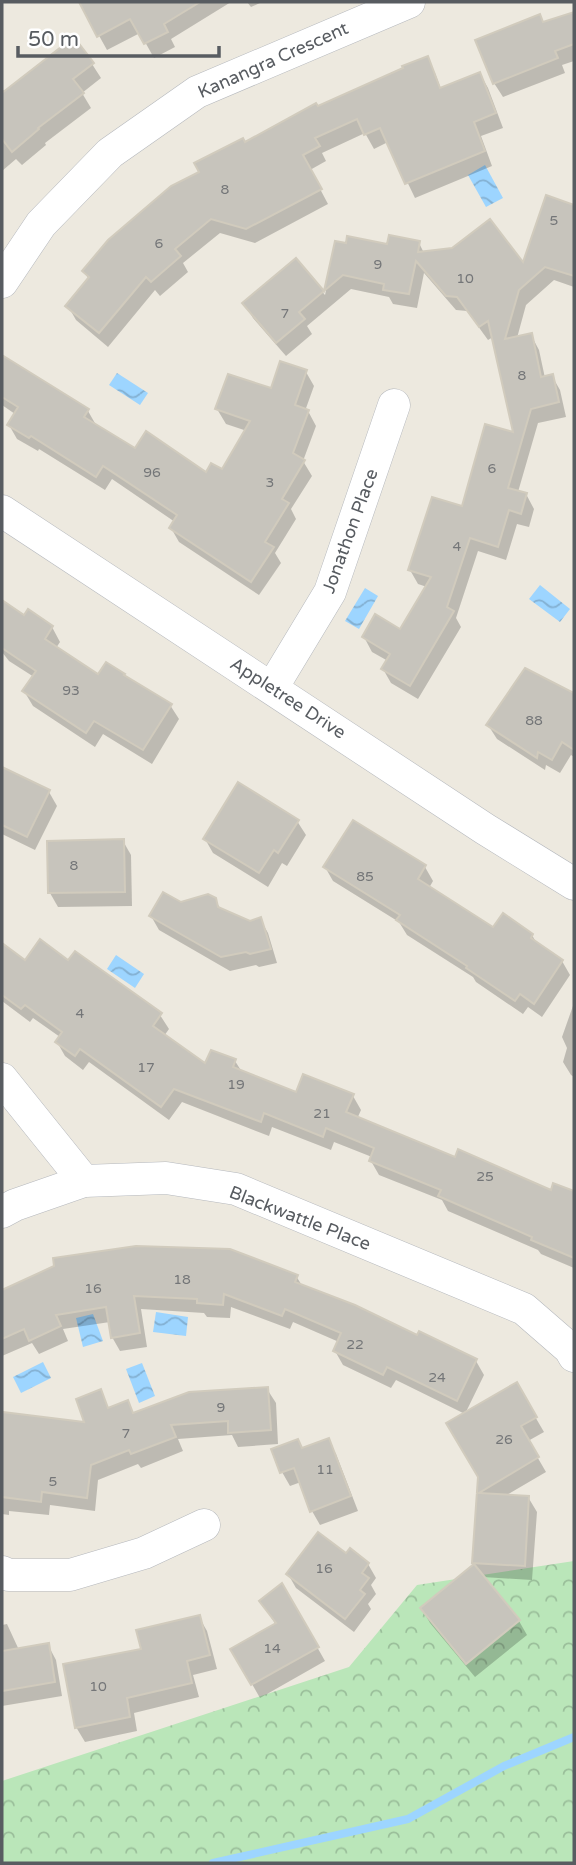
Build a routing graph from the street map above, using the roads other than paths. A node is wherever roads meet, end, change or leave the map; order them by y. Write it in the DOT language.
graph roads {
  1 [pos="409,2"];
  2 [pos="2,282"];
  3 [pos="394,405"];
  4 [pos="2,511"];
  5 [pos="272,688"];
  6 [pos="574,884"];
  7 [pos="2,1079"];
  8 [pos="84,1181"];
  9 [pos="2,1212"];
  10 [pos="574,1356"];
  11 [pos="204,1525"];
  12 [pos="2,1572"];
  1 -- 2 [label="street, Kanangra Crescent"];
  3 -- 5 [label="street, Jonathon Place"];
  4 -- 5 [label="street, Appletree Drive"];
  5 -- 6 [label="street, Appletree Drive"];
  7 -- 8 [label="street"];
  8 -- 9 [label="street, Blackwattle Place"];
  8 -- 10 [label="street, Blackwattle Place"];
  11 -- 12 [label="street"];
}
